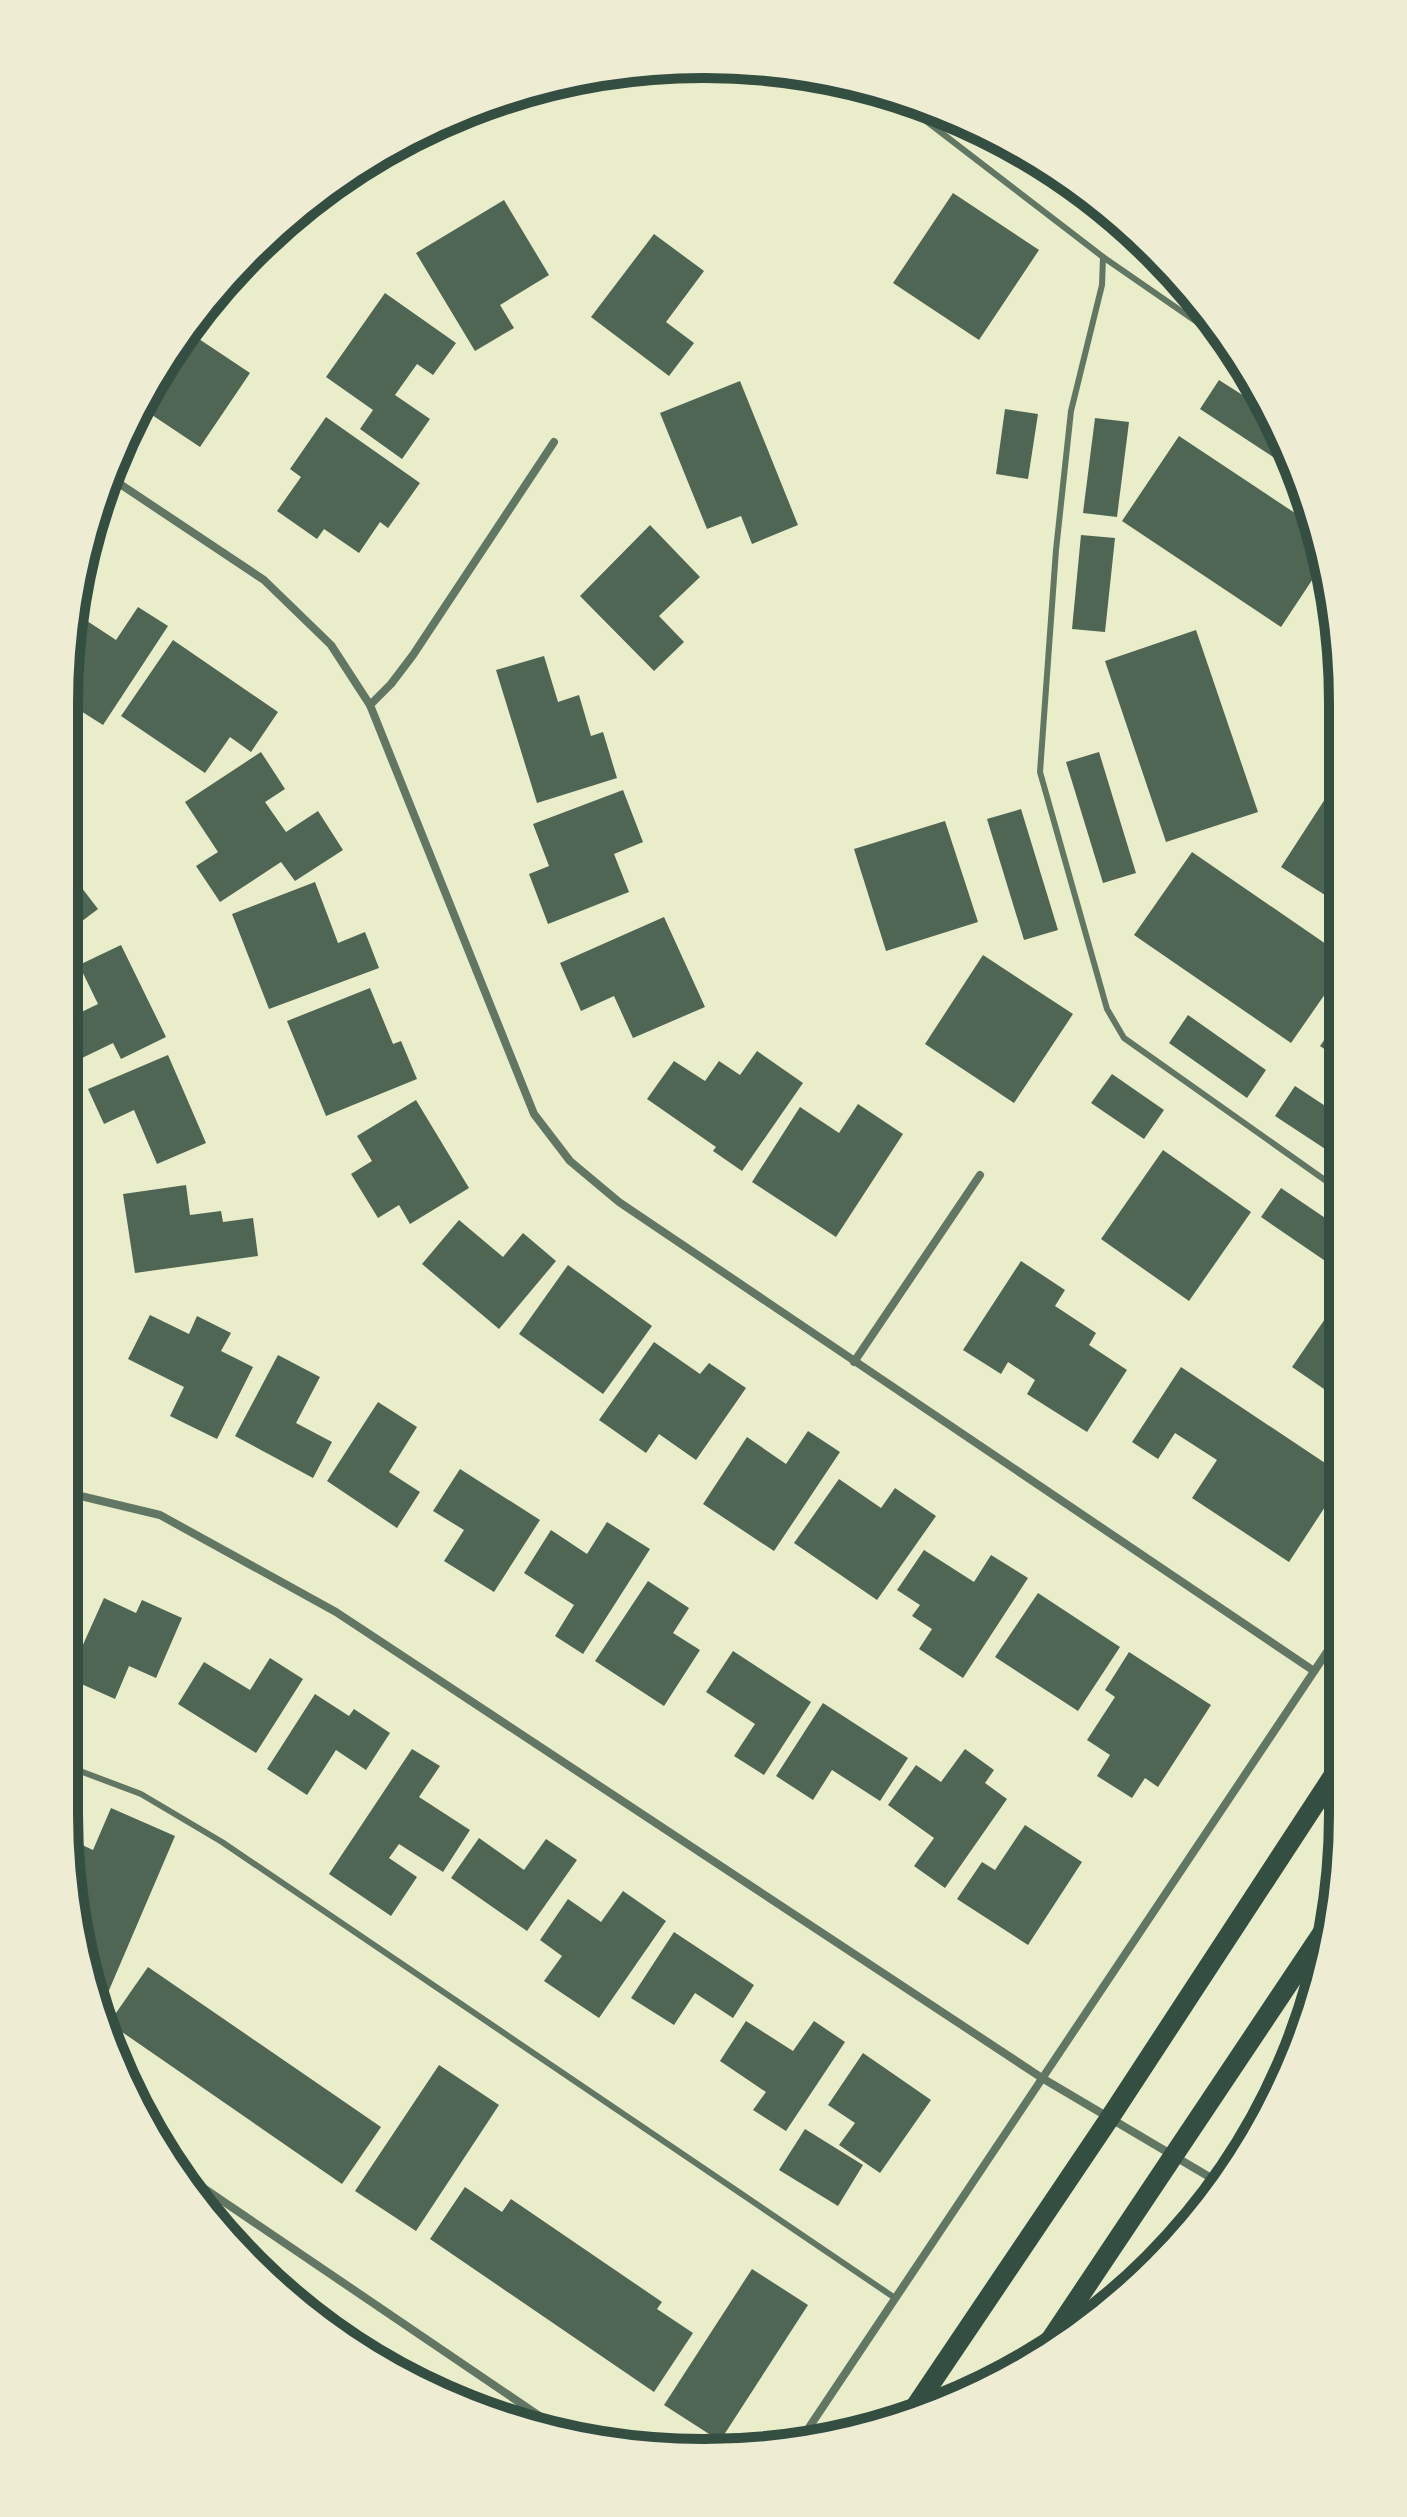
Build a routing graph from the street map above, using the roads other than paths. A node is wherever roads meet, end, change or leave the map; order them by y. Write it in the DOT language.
graph roads {
  1 [pos="922,118"];
  2 [pos="1103,257"];
  3 [pos="1202,325"];
  4 [pos="554,442"];
  5 [pos="118,483"];
  6 [pos="370,705"];
  7 [pos="980,1175"];
  8 [pos="1329,1183"];
  9 [pos="854,1362"];
  10 [pos="78,1495"];
  11 [pos="1329,1649"];
  12 [pos="1314,1671"];
  13 [pos="78,1770"];
  14 [pos="1329,1782"];
  15 [pos="1315,1944"];
  16 [pos="1042,2078"];
  17 [pos="1109,2119"];
  18 [pos="1174,2156"];
  19 [pos="1212,2178"];
  20 [pos="202,2187"];
  21 [pos="895,2298"];
  22 [pos="1058,2329"];
  23 [pos="940,2368"];
  24 [pos="930,2396"];
  25 [pos="919,2400"];
  26 [pos="543,2418"];
  27 [pos="807,2430"];
  1 -- 2 [label="lane"];
  2 -- 3 [label="lane"];
  2 -- 8 [label="lane"];
  4 -- 6 [label="street"];
  5 -- 6 [label="street"];
  6 -- 9 [label="street"];
  7 -- 9 [label="street"];
  9 -- 12 [label="street"];
  10 -- 16 [label="street"];
  11 -- 12 [label="street"];
  12 -- 16 [label="street"];
  13 -- 21 [label="lane"];
  14 -- 17 [label="main road"];
  15 -- 18 [label="main road"];
  16 -- 17 [label="street"];
  16 -- 21 [label="street"];
  17 -- 18 [label="street"];
  17 -- 23 [label="main road"];
  18 -- 19 [label="street"];
  18 -- 22 [label="main road"];
  20 -- 26 [label="street"];
  21 -- 27 [label="street"];
  23 -- 24 [label="main road"];
  23 -- 25 [label="main road"];
}
